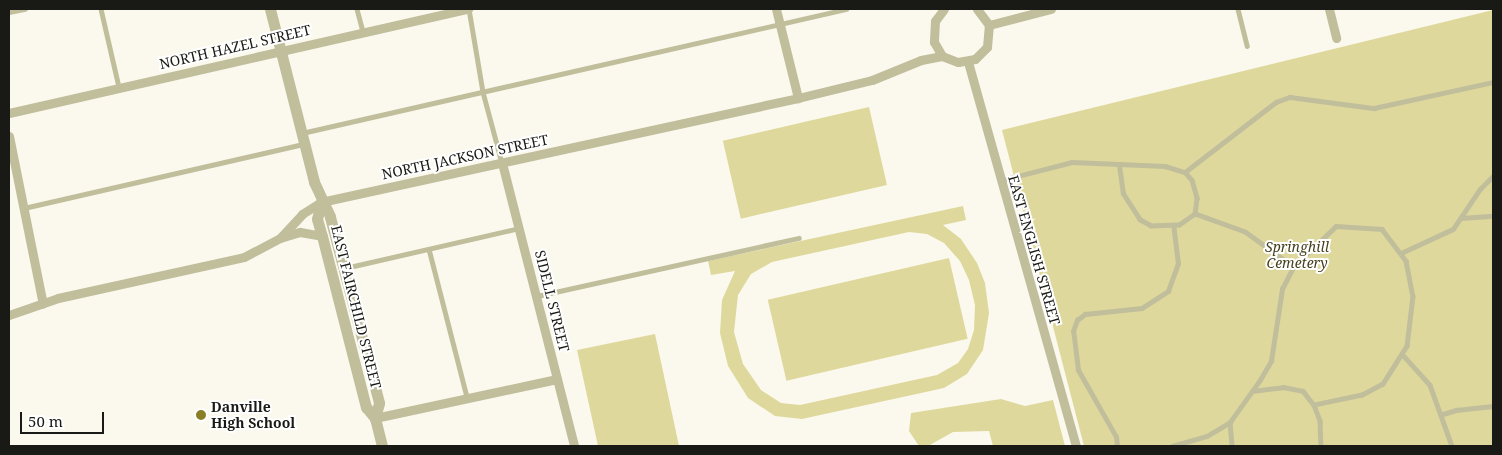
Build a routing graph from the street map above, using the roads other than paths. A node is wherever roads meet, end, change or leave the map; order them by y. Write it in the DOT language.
graph roads {
  1 [pos="25,9"];
  2 [pos="100,9"];
  3 [pos="270,9"];
  4 [pos="357,9"];
  5 [pos="468,9"];
  6 [pos="776,9"];
  7 [pos="846,9"];
  8 [pos="944,9"];
  9 [pos="977,9"];
  10 [pos="1051,9"];
  11 [pos="1238,9"];
  12 [pos="1329,9"];
  13 [pos="9,12"];
  14 [pos="780,24"];
  15 [pos="989,25"];
  16 [pos="363,32"];
  17 [pos="1336,38"];
  18 [pos="1247,46"];
  19 [pos="280,50"];
  20 [pos="942,56"];
  21 [pos="968,62"];
  22 [pos="1493,82"];
  23 [pos="119,87"];
  24 [pos="483,92"];
  25 [pos="798,98"];
  26 [pos="9,113"];
  27 [pos="9,136"];
  28 [pos="302,139"];
  29 [pos="502,163"];
  30 [pos="1119,165"];
  31 [pos="1185,172"];
  32 [pos="1493,176"];
  33 [pos="1000,180"];
  34 [pos="321,202"];
  35 [pos="24,208"];
  36 [pos="1196,214"];
  37 [pos="1493,216"];
  38 [pos="1461,218"];
  39 [pos="1173,225"];
  40 [pos="520,228"];
  41 [pos="322,236"];
  42 [pos="280,238"];
  43 [pos="799,238"];
  44 [pos="429,249"];
  45 [pos="1401,253"];
  46 [pos="1293,266"];
  47 [pos="344,269"];
  48 [pos="536,296"];
  49 [pos="44,304"];
  50 [pos="9,316"];
  51 [pos="1403,355"];
  52 [pos="557,380"];
  53 [pos="1252,391"];
  54 [pos="467,398"];
  55 [pos="1314,405"];
  56 [pos="1493,406"];
  57 [pos="1443,414"];
  58 [pos="375,418"];
  59 [pos="1230,422"];
  60 [pos="382,446"];
  61 [pos="574,446"];
  62 [pos="1076,446"];
  63 [pos="1117,446"];
  64 [pos="1172,446"];
  65 [pos="1232,446"];
  66 [pos="1321,446"];
  67 [pos="1452,446"];
  1 -- 13 [label="lane"];
  2 -- 23 [label="lane"];
  3 -- 19 [label="street, EAST FAIRCHILD STREET"];
  4 -- 16 [label="lane"];
  5 -- 16 [label="street, NORTH HAZEL STREET"];
  5 -- 24 [label="lane"];
  6 -- 14 [label="street"];
  7 -- 14 [label="lane"];
  8 -- 20 [label="street"];
  9 -- 15 [label="street"];
  10 -- 15 [label="street"];
  11 -- 18 [label="lane"];
  12 -- 17 [label="street"];
  14 -- 24 [label="lane"];
  14 -- 25 [label="street"];
  15 -- 21 [label="street"];
  16 -- 19 [label="street, NORTH HAZEL STREET"];
  19 -- 23 [label="street, NORTH HAZEL STREET"];
  19 -- 28 [label="street, EAST FAIRCHILD STREET"];
  20 -- 21 [label="street"];
  20 -- 25 [label="street, NORTH JACKSON STREET"];
  21 -- 33 [label="street, EAST ENGLISH STREET"];
  22 -- 31 [label="lane"];
  23 -- 26 [label="street, NORTH HAZEL STREET"];
  24 -- 28 [label="lane"];
  24 -- 29 [label="lane"];
  25 -- 29 [label="street, NORTH JACKSON STREET"];
  27 -- 35 [label="street"];
  28 -- 34 [label="street, EAST FAIRCHILD STREET"];
  28 -- 35 [label="lane"];
  29 -- 34 [label="street, NORTH JACKSON STREET"];
  29 -- 40 [label="street, SIDELL STREET"];
  30 -- 31 [label="lane"];
  30 -- 33 [label="lane"];
  30 -- 39 [label="lane"];
  31 -- 36 [label="lane"];
  32 -- 38 [label="lane"];
  33 -- 62 [label="street, EAST ENGLISH STREET"];
  34 -- 41 [label="street, EAST FAIRCHILD STREET"];
  34 -- 42 [label="street, NORTH JACKSON STREET"];
  34 -- 47 [label="street, EAST FAIRCHILD STREET"];
  35 -- 49 [label="street"];
  36 -- 39 [label="lane"];
  36 -- 46 [label="lane"];
  37 -- 38 [label="lane"];
  38 -- 45 [label="lane"];
  39 -- 63 [label="lane"];
  40 -- 44 [label="lane"];
  40 -- 48 [label="street, SIDELL STREET"];
  41 -- 42 [label="street"];
  41 -- 58 [label="street, EAST FAIRCHILD STREET"];
  42 -- 49 [label="street, NORTH JACKSON STREET"];
  43 -- 48 [label="lane"];
  44 -- 47 [label="lane"];
  44 -- 54 [label="lane"];
  45 -- 46 [label="lane"];
  45 -- 51 [label="lane"];
  46 -- 53 [label="lane"];
  47 -- 58 [label="street, EAST FAIRCHILD STREET"];
  48 -- 52 [label="street, SIDELL STREET"];
  49 -- 50 [label="street, NORTH JACKSON STREET"];
  51 -- 55 [label="lane"];
  51 -- 57 [label="lane"];
  52 -- 54 [label="street"];
  52 -- 61 [label="street, SIDELL STREET"];
  53 -- 55 [label="lane"];
  53 -- 59 [label="lane"];
  54 -- 58 [label="street"];
  55 -- 66 [label="lane"];
  56 -- 57 [label="lane"];
  57 -- 67 [label="lane"];
  58 -- 60 [label="street, EAST FAIRCHILD STREET"];
  59 -- 64 [label="lane"];
  59 -- 65 [label="lane"];
}
